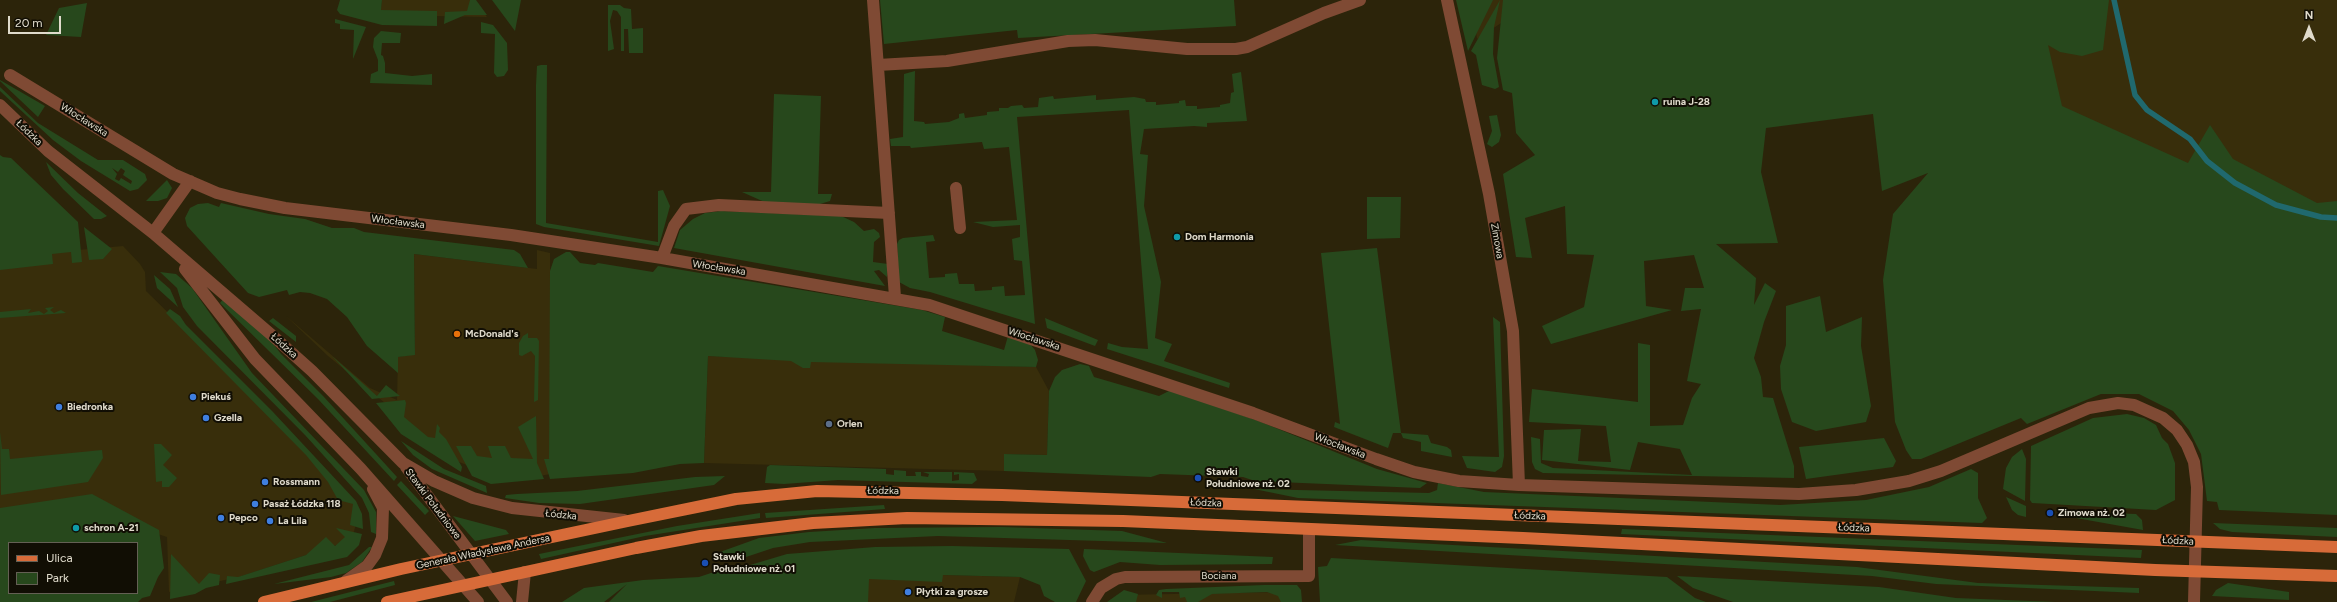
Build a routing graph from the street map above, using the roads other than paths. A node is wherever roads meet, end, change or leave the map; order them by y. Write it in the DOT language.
graph roads {
  1 [pos="873,0"];
  2 [pos="1360,0"];
  3 [pos="1448,0"];
  4 [pos="878,65"];
  5 [pos="10,75"];
  6 [pos="0,105"];
  7 [pos="190,181"];
  8 [pos="956,188"];
  9 [pos="889,213"];
  10 [pos="960,228"];
  11 [pos="153,233"];
  12 [pos="171,250"];
  13 [pos="662,258"];
  14 [pos="895,297"];
  15 [pos="403,463"];
  16 [pos="361,469"];
  17 [pos="1519,485"];
  18 [pos="628,520"];
  19 [pos="1309,529"];
  20 [pos="2196,542"];
  21 [pos="2337,547"];
  22 [pos="471,555"];
  23 [pos="443,561"];
  24 [pos="2195,571"];
  25 [pos="525,572"];
  26 [pos="2337,576"];
  27 [pos="489,580"];
  28 [pos="338,585"];
  29 [pos="464,585"];
  30 [pos="264,602"];
  31 [pos="387,602"];
  32 [pos="478,602"];
  33 [pos="507,602"];
  34 [pos="522,602"];
  35 [pos="1092,602"];
  36 [pos="2194,602"];
  1 -- 4 [label="street"];
  2 -- 4 [label="street"];
  3 -- 17 [label="street, Zimowa"];
  4 -- 9 [label="street"];
  5 -- 7 [label="street, Włocławska"];
  6 -- 11 [label="street, Łódzka"];
  7 -- 11 [label="street"];
  7 -- 13 [label="street, Włocławska"];
  8 -- 10 [label="street"];
  9 -- 13 [label="street"];
  9 -- 14 [label="street"];
  11 -- 12 [label="street, Łódzka"];
  12 -- 15 [label="street, Łódzka"];
  12 -- 16 [label="street, Łódzka"];
  13 -- 14 [label="street, Włocławska"];
  14 -- 17 [label="street, Włocławska"];
  15 -- 18 [label="street, Łódzka"];
  15 -- 22 [label="street, Stawki Południowe"];
  16 -- 23 [label="street, Łódzka"];
  16 -- 28 [label="street, Generała Władysława Andersa"];
  17 -- 20 [label="street, Włocławska"];
  18 -- 20 [label="main road, Łódzka"];
  18 -- 22 [label="main road, Generała Władysława Andersa"];
  19 -- 24 [label="main road"];
  19 -- 25 [label="main road"];
  19 -- 35 [label="street, Bociana"];
  20 -- 21 [label="main road, Łódzka"];
  20 -- 24 [label="street, Włocławska"];
  22 -- 23 [label="main road, Generała Władysława Andersa"];
  22 -- 27 [label="street, Stawki Południowe"];
  23 -- 28 [label="main road, Generała Władysława Andersa"];
  23 -- 29 [label="street"];
  24 -- 26 [label="main road"];
  24 -- 36 [label="street, Włocławska"];
  25 -- 27 [label="main road"];
  25 -- 34 [label="street"];
  27 -- 29 [label="main road"];
  27 -- 33 [label="street, Stawki Południowe"];
  28 -- 30 [label="main road, Generała Władysława Andersa"];
  29 -- 31 [label="main road"];
  29 -- 32 [label="street"];
}
